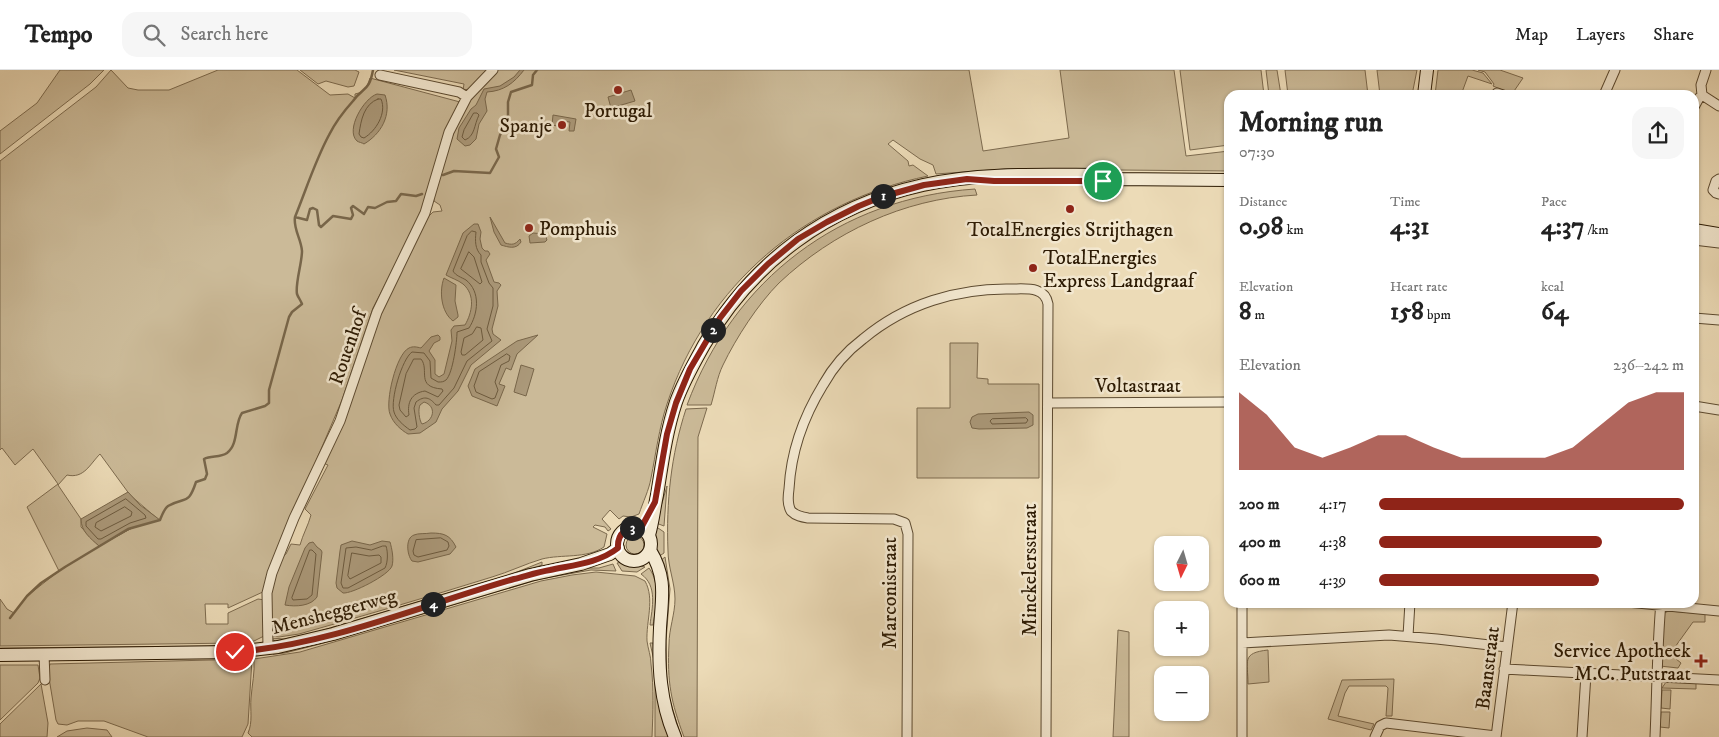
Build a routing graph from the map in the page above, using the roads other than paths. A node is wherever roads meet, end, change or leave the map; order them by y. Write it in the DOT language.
graph roads {
  1 [pos="493,70"];
  2 [pos="1428,70"];
  3 [pos="1615,70"];
  4 [pos="1706,70"];
  5 [pos="380,74"];
  6 [pos="1425,90"];
  7 [pos="1606,90"];
  8 [pos="1702,96"];
  9 [pos="467,97"];
  10 [pos="1699,98"];
  11 [pos="1719,106"];
  12 [pos="1719,179"];
  13 [pos="1224,180"];
  14 [pos="1719,194"];
  15 [pos="1699,231"];
  16 [pos="1719,234"];
  17 [pos="1699,241"];
  18 [pos="1719,243"];
  19 [pos="1699,318"];
  20 [pos="1719,320"];
  21 [pos="1224,402"];
  22 [pos="1048,403"];
  23 [pos="1699,407"];
  24 [pos="1719,410"];
  25 [pos="645,532"];
  26 [pos="618,548"];
  27 [pos="647,554"];
  28 [pos="626,559"];
  29 [pos="581,564"];
  30 [pos="1242,608"];
  31 [pos="1410,608"];
  32 [pos="1512,608"];
  33 [pos="1661,608"];
  34 [pos="1694,608"];
  35 [pos="1719,611"];
  36 [pos="1408,636"];
  37 [pos="1242,643"];
  38 [pos="1507,647"];
  39 [pos="268,648"];
  40 [pos="0,654"];
  41 [pos="44,654"];
  42 [pos="1504,669"];
  43 [pos="1586,674"];
  44 [pos="1657,677"];
  45 [pos="45,680"];
  46 [pos="1719,680"];
  47 [pos="673,735"];
  48 [pos="1496,736"];
  49 [pos="907,737"];
  50 [pos="1046,737"];
  51 [pos="1242,737"];
  52 [pos="1376,737"];
  53 [pos="1582,737"];
  54 [pos="1655,737"];
  1 -- 9 [label="street, Rouenhof"];
  2 -- 6 [label="main road"];
  3 -- 7 [label="street"];
  4 -- 8 [label="street"];
  5 -- 9 [label="street"];
  8 -- 10 [label="street"];
  8 -- 11 [label="street"];
  9 -- 39 [label="street, Rouenhof"];
  12 -- 14 [label="street"];
  13 -- 25 [label="main road"];
  15 -- 16 [label="main road"];
  17 -- 18 [label="street"];
  19 -- 20 [label="street"];
  21 -- 22 [label="street, Voltastraat"];
  22 -- 49 [label="street, Marconistraat"];
  22 -- 50 [label="street, Minckelersstraat"];
  23 -- 24 [label="street"];
  25 -- 26 [label="main road"];
  25 -- 27 [label="main road"];
  26 -- 28 [label="main road"];
  26 -- 29 [label="main road, Mensheggerweg"];
  27 -- 28 [label="main road"];
  27 -- 47 [label="main road"];
  28 -- 29 [label="main road, Mensheggerweg"];
  29 -- 39 [label="main road, Mensheggerweg"];
  30 -- 37 [label="street"];
  31 -- 36 [label="street"];
  32 -- 38 [label="street, Baanstraat"];
  33 -- 44 [label="street"];
  34 -- 35 [label="street"];
  36 -- 37 [label="street"];
  36 -- 38 [label="street"];
  37 -- 51 [label="street"];
  38 -- 42 [label="street, Baanstraat"];
  39 -- 41 [label="main road, Mensheggerweg"];
  40 -- 41 [label="main road, Mensheggerweg"];
  41 -- 45 [label="street"];
  42 -- 43 [label="street"];
  42 -- 48 [label="street, Baanstraat"];
  43 -- 44 [label="street"];
  43 -- 53 [label="street"];
  44 -- 46 [label="street"];
  44 -- 54 [label="street"];
  48 -- 52 [label="street"];
}
